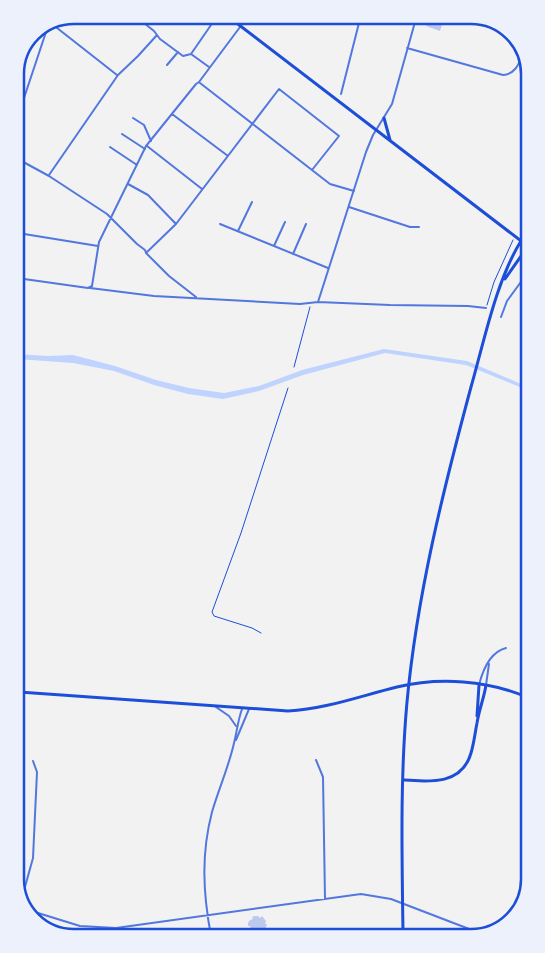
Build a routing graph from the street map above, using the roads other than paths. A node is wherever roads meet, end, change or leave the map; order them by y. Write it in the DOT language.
graph roads {
  1 [pos="147,24"];
  2 [pos="209,24"];
  3 [pos="236,24"];
  4 [pos="242,24"];
  5 [pos="359,24"];
  6 [pos="414,24"];
  7 [pos="56,27"];
  8 [pos="240,27"];
  9 [pos="46,32"];
  10 [pos="157,35"];
  11 [pos="407,48"];
  12 [pos="178,52"];
  13 [pos="191,54"];
  14 [pos="520,60"];
  15 [pos="167,65"];
  16 [pos="209,67"];
  17 [pos="118,75"];
  18 [pos="200,82"];
  19 [pos="341,94"];
  20 [pos="24,96"];
  21 [pos="172,114"];
  22 [pos="133,118"];
  23 [pos="384,118"];
  24 [pos="252,123"];
  25 [pos="376,131"];
  26 [pos="122,134"];
  27 [pos="151,141"];
  28 [pos="390,141"];
  29 [pos="146,146"];
  30 [pos="110,147"];
  31 [pos="145,149"];
  32 [pos="228,156"];
  33 [pos="24,162"];
  34 [pos="137,165"];
  35 [pos="312,170"];
  36 [pos="49,176"];
  37 [pos="128,184"];
  38 [pos="202,189"];
  39 [pos="354,192"];
  40 [pos="252,202"];
  41 [pos="349,206"];
  42 [pos="110,217"];
  43 [pos="285,222"];
  44 [pos="176,224"];
  45 [pos="220,224"];
  46 [pos="306,224"];
  47 [pos="419,227"];
  48 [pos="238,231"];
  49 [pos="24,234"];
  50 [pos="521,241"];
  51 [pos="98,246"];
  52 [pos="274,246"];
  53 [pos="146,253"];
  54 [pos="293,254"];
  55 [pos="521,256"];
  56 [pos="328,268"];
  57 [pos="24,279"];
  58 [pos="521,282"];
  59 [pos="502,283"];
  60 [pos="91,287"];
  61 [pos="196,298"];
  62 [pos="318,302"];
  63 [pos="486,308"];
  64 [pos="501,317"];
  65 [pos="506,648"];
  66 [pos="489,661"];
  67 [pos="479,685"];
  68 [pos="486,685"];
  69 [pos="24,692"];
  70 [pos="521,694"];
  71 [pos="216,707"];
  72 [pos="242,709"];
  73 [pos="248,709"];
  74 [pos="477,722"];
  75 [pos="236,727"];
  76 [pos="235,742"];
  77 [pos="316,760"];
  78 [pos="33,761"];
  79 [pos="403,780"];
  80 [pos="25,887"];
  81 [pos="325,899"];
  82 [pos="37,913"];
  83 [pos="207,916"];
  84 [pos="210,929"];
  85 [pos="403,929"];
  86 [pos="469,929"];
  1 -- 10 [label="street"];
  2 -- 13 [label="street"];
  3 -- 8 [label="main road"];
  4 -- 8 [label="street"];
  5 -- 19 [label="street"];
  6 -- 11 [label="street"];
  7 -- 17 [label="street"];
  8 -- 16 [label="street"];
  8 -- 25 [label="main road"];
  9 -- 20 [label="street"];
  10 -- 12 [label="street"];
  10 -- 17 [label="street"];
  11 -- 14 [label="street"];
  11 -- 23 [label="street"];
  12 -- 13 [label="street"];
  12 -- 15 [label="street"];
  13 -- 16 [label="street"];
  16 -- 18 [label="street"];
  17 -- 36 [label="street"];
  18 -- 21 [label="street"];
  18 -- 24 [label="street"];
  21 -- 27 [label="street"];
  21 -- 32 [label="street"];
  22 -- 27 [label="street"];
  23 -- 25 [label="street"];
  23 -- 28 [label="main road"];
  24 -- 32 [label="street"];
  24 -- 35 [label="street"];
  24 -- 35 [label="street"];
  25 -- 28 [label="main road"];
  25 -- 39 [label="street"];
  26 -- 31 [label="street"];
  27 -- 29 [label="street"];
  28 -- 50 [label="main road"];
  29 -- 31 [label="street"];
  29 -- 38 [label="street"];
  30 -- 34 [label="street"];
  31 -- 34 [label="street"];
  32 -- 38 [label="street"];
  33 -- 36 [label="street"];
  34 -- 37 [label="street"];
  35 -- 39 [label="street"];
  36 -- 42 [label="street"];
  37 -- 42 [label="street"];
  37 -- 44 [label="street"];
  38 -- 44 [label="street"];
  39 -- 41 [label="street"];
  40 -- 48 [label="street"];
  41 -- 47 [label="street"];
  41 -- 56 [label="street"];
  42 -- 51 [label="street"];
  42 -- 53 [label="street"];
  43 -- 52 [label="street"];
  44 -- 53 [label="street"];
  45 -- 48 [label="street"];
  46 -- 54 [label="street"];
  48 -- 52 [label="street"];
  49 -- 51 [label="street"];
  50 -- 59 [label="main road"];
  51 -- 60 [label="street"];
  52 -- 54 [label="street"];
  53 -- 61 [label="street"];
  54 -- 56 [label="street"];
  55 -- 59 [label="main road"];
  56 -- 62 [label="street"];
  57 -- 60 [label="street"];
  58 -- 64 [label="street"];
  59 -- 79 [label="main road"];
  60 -- 61 [label="street"];
  61 -- 62 [label="street"];
  62 -- 63 [label="street"];
  65 -- 66 [label="street"];
  66 -- 67 [label="street"];
  66 -- 68 [label="street"];
  67 -- 68 [label="main road"];
  67 -- 73 [label="main road"];
  67 -- 74 [label="main road"];
  68 -- 70 [label="main road"];
  68 -- 74 [label="main road"];
  69 -- 71 [label="main road"];
  71 -- 72 [label="main road"];
  71 -- 75 [label="street"];
  72 -- 73 [label="main road"];
  72 -- 75 [label="street"];
  73 -- 76 [label="street"];
  74 -- 79 [label="main road"];
  75 -- 76 [label="street"];
  76 -- 83 [label="street"];
  77 -- 81 [label="street"];
  78 -- 80 [label="street"];
  79 -- 85 [label="main road"];
  81 -- 83 [label="street"];
  81 -- 86 [label="street"];
  82 -- 83 [label="street"];
  83 -- 84 [label="street"];
}
